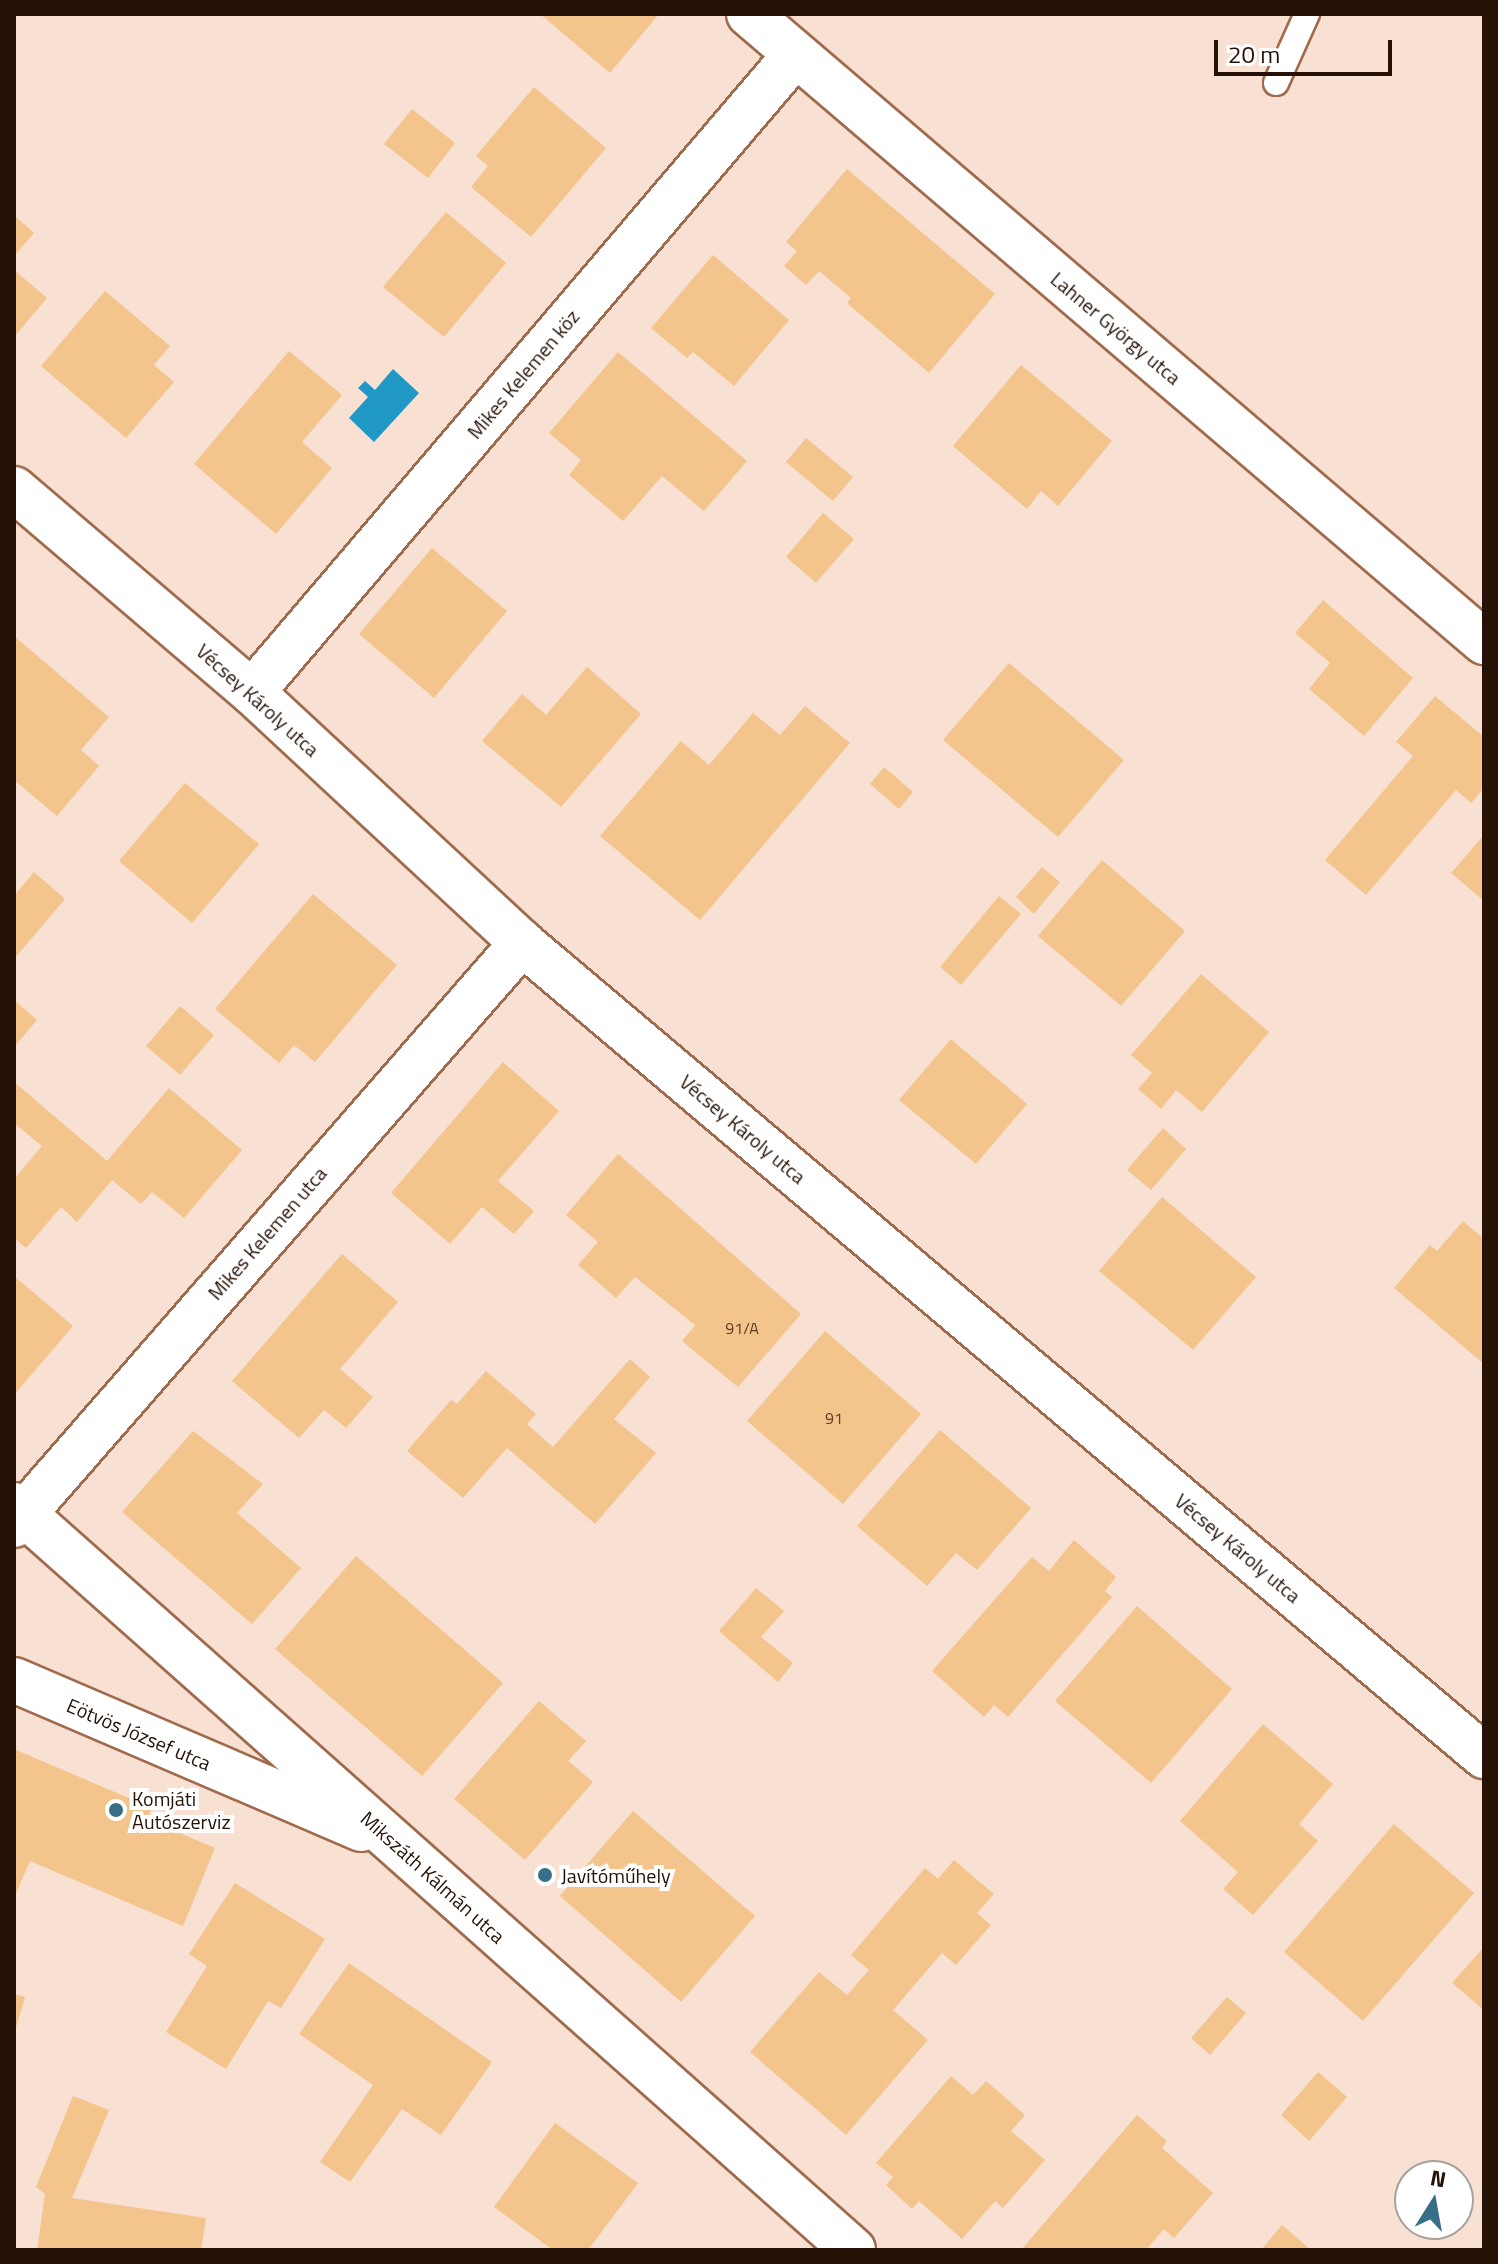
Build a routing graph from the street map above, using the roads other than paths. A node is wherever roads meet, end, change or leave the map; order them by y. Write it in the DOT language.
graph roads {
  1 [pos="749,14"];
  2 [pos="1307,14"];
  3 [pos="795,55"];
  4 [pos="1276,83"];
  5 [pos="14,489"];
  6 [pos="1484,642"];
  7 [pos="252,692"];
  8 [pos="522,943"];
  9 [pos="17,1514"];
  10 [pos="14,1680"];
  11 [pos="1484,1756"];
  12 [pos="396,1844"];
  13 [pos="853,2250"];
  1 -- 3 [label="street, Lahner György utca"];
  2 -- 4 [label="lane"];
  3 -- 6 [label="street, Lahner György utca"];
  3 -- 7 [label="street, Mikes Kelemen köz"];
  5 -- 7 [label="street, Vécsey Károly utca"];
  7 -- 8 [label="street, Vécsey Károly utca"];
  8 -- 9 [label="street, Mikes Kelemen utca"];
  8 -- 11 [label="street, Vécsey Károly utca"];
  9 -- 12 [label="street, Mikszáth Kálmán utca"];
  10 -- 12 [label="street, Eötvös József utca"];
  12 -- 13 [label="street, Mikszáth Kálmán utca"];
}
